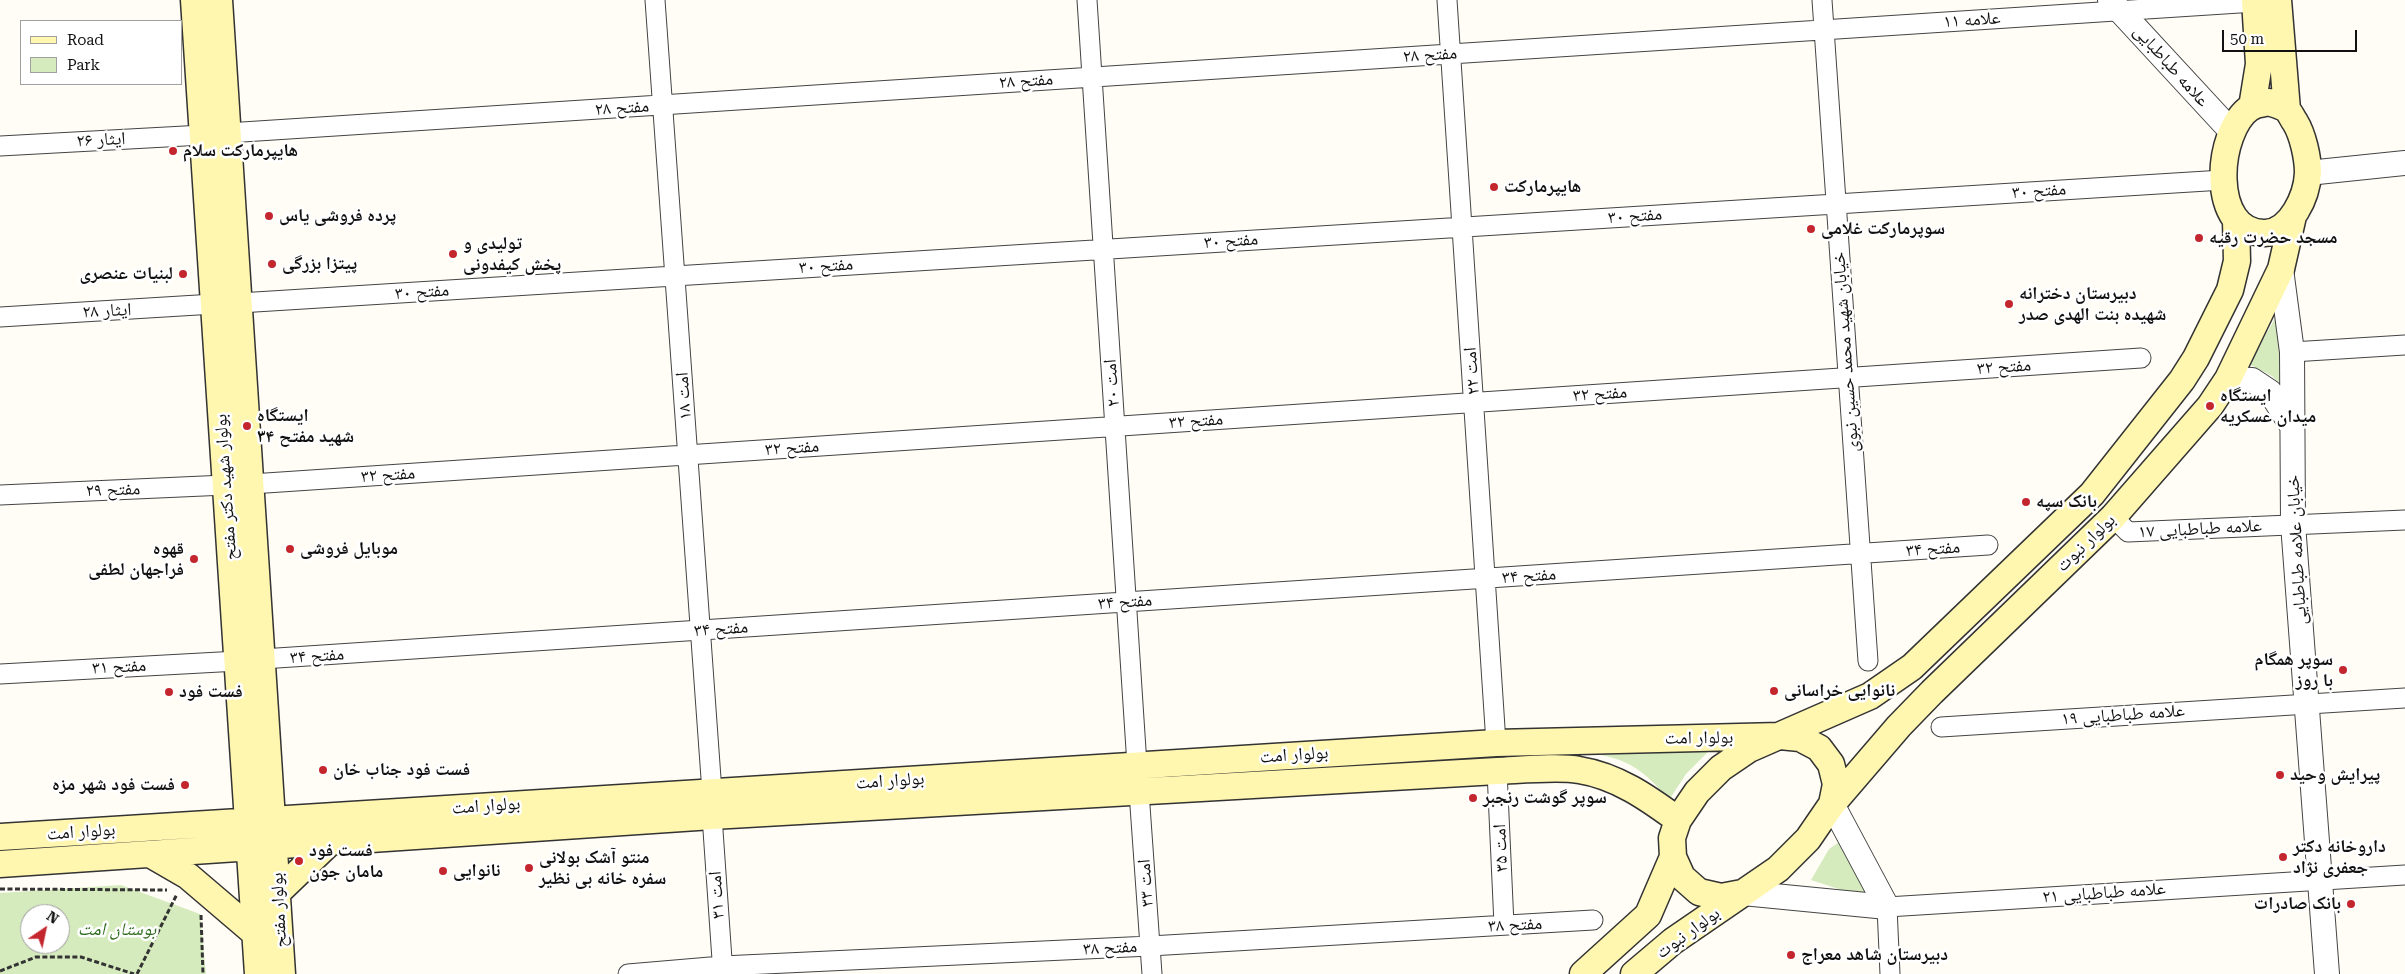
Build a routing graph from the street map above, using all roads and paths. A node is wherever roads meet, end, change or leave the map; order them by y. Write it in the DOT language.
graph roads {
  1 [pos="194,0"];
  2 [pos="219,0"];
  3 [pos="655,0"];
  4 [pos="1087,0"];
  5 [pos="1447,0"];
  6 [pos="1822,0"];
  7 [pos="2272,1"];
  8 [pos="2115,5"];
  9 [pos="1824,30"];
  10 [pos="1451,54"];
  11 [pos="1092,77"];
  12 [pos="663,105"];
  13 [pos="2252,107"];
  14 [pos="2287,110"];
  15 [pos="2232,132"];
  16 [pos="215,134"];
  17 [pos="0,146"];
  18 [pos="2405,163"];
  19 [pos="2308,173"];
  20 [pos="2223,180"];
  21 [pos="1836,204"];
  22 [pos="2293,216"];
  23 [pos="2236,221"];
  24 [pos="1462,227"];
  25 [pos="1103,249"];
  26 [pos="2281,269"];
  27 [pos="675,276"];
  28 [pos="226,304"];
  29 [pos="0,317"];
  30 [pos="2405,345"];
  31 [pos="2292,352"];
  32 [pos="2141,358"];
  33 [pos="1848,377"];
  34 [pos="2228,379"];
  35 [pos="1474,402"];
  36 [pos="1115,426"];
  37 [pos="2292,426"];
  38 [pos="688,455"];
  39 [pos="238,485"];
  40 [pos="0,495"];
  41 [pos="2113,517"];
  42 [pos="2405,520"];
  43 [pos="2294,524"];
  44 [pos="1988,545"];
  45 [pos="1860,554"];
  46 [pos="1485,579"];
  47 [pos="1126,602"];
  48 [pos="700,630"];
  49 [pos="250,660"];
  50 [pos="1868,661"];
  51 [pos="0,674"];
  52 [pos="2405,698"];
  53 [pos="2305,704"];
  54 [pos="1941,727"];
  55 [pos="1780,736"];
  56 [pos="1496,742"];
  57 [pos="1137,765"];
  58 [pos="1497,771"];
  59 [pos="1139,792"];
  60 [pos="712,804"];
  61 [pos="1832,804"];
  62 [pos="1678,820"];
  63 [pos="260,821"];
  64 [pos="0,837"];
  65 [pos="329,842"];
  66 [pos="262,847"];
  67 [pos="150,854"];
  68 [pos="1673,857"];
  69 [pos="0,864"];
  70 [pos="2405,875"];
  71 [pos="2320,879"];
  72 [pos="0,889"];
  73 [pos="169,890"];
  74 [pos="179,890"];
  75 [pos="278,892"];
  76 [pos="1743,893"];
  77 [pos="1887,907"];
  78 [pos="201,914"];
  79 [pos="1593,920"];
  80 [pos="1504,925"];
  81 [pos="256,934"];
  82 [pos="1150,946"];
  83 [pos="723,970"];
  84 [pos="0,972"];
  85 [pos="135,974"];
  86 [pos="203,974"];
  87 [pos="258,974"];
  88 [pos="282,974"];
  89 [pos="628,974"];
  90 [pos="1152,974"];
  91 [pos="1583,974"];
  92 [pos="1634,974"];
  93 [pos="1890,974"];
  94 [pos="2327,974"];
  1 -- 16 [label="main road, بولوار شهید دکتر مفتح"];
  2 -- 16 [label="main road, بولوار شهید دکتر مفتح"];
  3 -- 12 [label="street, امت ۱۸"];
  4 -- 11 [label="street, امت ۲۰"];
  5 -- 10 [label="street, امت ۲۲"];
  6 -- 9 [label="street, خیابان شهید محمد حسین نبوی"];
  7 -- 8 [label="street, علامه ۱۱"];
  7 -- 13 [label="main road"];
  7 -- 14 [label="main road"];
  8 -- 9 [label="street, علامه ۱۱"];
  8 -- 15 [label="street, علامه طباطبایی"];
  9 -- 10 [label="street, مفتح ۲۸"];
  9 -- 21 [label="street, خیابان شهید محمد حسین نبوی"];
  10 -- 11 [label="street, مفتح ۲۸"];
  10 -- 24 [label="street, امت ۲۲"];
  11 -- 12 [label="street, مفتح ۲۸"];
  11 -- 25 [label="street, امت ۲۰"];
  12 -- 16 [label="street, مفتح ۲۸"];
  12 -- 27 [label="street, امت ۱۸"];
  13 -- 14 [label="main road"];
  13 -- 15 [label="main road"];
  14 -- 19 [label="main road"];
  15 -- 20 [label="main road"];
  16 -- 17 [label="street, ایثار ۲۶"];
  16 -- 28 [label="main road, بولوار شهید دکتر مفتح"];
  18 -- 19 [label="street"];
  19 -- 22 [label="main road"];
  20 -- 21 [label="street, مفتح ۳۰"];
  20 -- 23 [label="main road"];
  21 -- 24 [label="street, مفتح ۳۰"];
  21 -- 33 [label="street, خیابان شهید محمد حسین نبوی"];
  22 -- 23 [label="main road"];
  22 -- 26 [label="main road, بولوار نبوت"];
  23 -- 55 [label="main road, بولوار نبوت"];
  24 -- 25 [label="street, مفتح ۳۰"];
  24 -- 35 [label="street, امت ۲۲"];
  25 -- 27 [label="street, مفتح ۳۰"];
  25 -- 36 [label="street, امت ۲۰"];
  26 -- 31 [label="street, خیابان علامه طباطبایی"];
  26 -- 34 [label="main road, بولوار نبوت"];
  27 -- 28 [label="street, مفتح ۳۰"];
  27 -- 38 [label="street, امت ۱۸"];
  28 -- 29 [label="street, ایثار ۲۸"];
  28 -- 39 [label="main road, بولوار شهید دکتر مفتح"];
  30 -- 31 [label="street"];
  31 -- 37 [label="street, خیابان علامه طباطبایی"];
  32 -- 33 [label="street, مفتح ۳۲"];
  33 -- 35 [label="street, مفتح ۳۲"];
  33 -- 45 [label="street, خیابان شهید محمد حسین نبوی"];
  34 -- 37 [label="street"];
  34 -- 41 [label="main road, بولوار نبوت"];
  35 -- 36 [label="street, مفتح ۳۲"];
  35 -- 46 [label="street, امت ۲۲"];
  36 -- 38 [label="street, مفتح ۳۲"];
  36 -- 47 [label="street, امت ۲۰"];
  37 -- 43 [label="street, خیابان علامه طباطبایی"];
  38 -- 39 [label="street, مفتح ۳۲"];
  38 -- 48 [label="street, امت ۱۸"];
  39 -- 40 [label="street, مفتح ۲۹"];
  39 -- 49 [label="main road, بولوار شهید دکتر مفتح"];
  41 -- 43 [label="street, علامه طباطبایی ۱۷"];
  41 -- 61 [label="main road, بولوار نبوت"];
  42 -- 43 [label="street, علامه طباطبایی ۱۷"];
  43 -- 53 [label="street, خیابان علامه طباطبایی"];
  44 -- 45 [label="street, مفتح ۳۴"];
  45 -- 46 [label="street, مفتح ۳۴"];
  45 -- 50 [label="street, خیابان شهید محمد حسین نبوی"];
  46 -- 47 [label="street, مفتح ۳۴"];
  46 -- 56 [label="street, امت ۲۲"];
  47 -- 48 [label="street, مفتح ۳۴"];
  47 -- 57 [label="street, امت ۲۰"];
  48 -- 49 [label="street, مفتح ۳۴"];
  48 -- 60 [label="street, امت ۱۸"];
  49 -- 51 [label="street, مفتح ۳۱"];
  49 -- 63 [label="main road, بولوار شهید دکتر مفتح"];
  52 -- 53 [label="street, علامه طباطبایی ۱۹"];
  53 -- 54 [label="street, علامه طباطبایی ۱۹"];
  53 -- 71 [label="street, خیابان علامه طباطبایی"];
  55 -- 56 [label="main road, بولوار امت"];
  55 -- 61 [label="main road"];
  55 -- 62 [label="main road"];
  56 -- 57 [label="main road, بولوار امت"];
  57 -- 60 [label="main road, بولوار امت"];
  58 -- 59 [label="main road, بولوار امت"];
  58 -- 62 [label="main road, بولوار امت"];
  58 -- 80 [label="street, امت ۳۵"];
  59 -- 60 [label="main road, بولوار امت"];
  59 -- 82 [label="street, امت ۳۳"];
  60 -- 63 [label="main road, بولوار امت"];
  60 -- 65 [label="main road, بولوار امت"];
  60 -- 83 [label="street, امت ۳۱"];
  61 -- 76 [label="main road"];
  61 -- 77 [label="street"];
  62 -- 68 [label="main road"];
  63 -- 64 [label="main road, بولوار امت"];
  63 -- 66 [label="main road, بولوار شهید دکتر مفتح"];
  65 -- 66 [label="main road, بولوار امت"];
  65 -- 75 [label="main road"];
  66 -- 67 [label="main road, بولوار امت"];
  66 -- 75 [label="main road, بولوار مفتح"];
  66 -- 81 [label="main road, بولوار شهید دکتر مفتح"];
  67 -- 69 [label="main road, بولوار امت"];
  67 -- 81 [label="main road"];
  68 -- 76 [label="main road"];
  68 -- 91 [label="main road, بولوار نبوت"];
  70 -- 71 [label="street, علامه طباطبایی ۲۱"];
  71 -- 77 [label="street, علامه طباطبایی ۲۱"];
  71 -- 94 [label="street, خیابان علامه طباطبایی"];
  72 -- 73 [label="path"];
  74 -- 85 [label="path"];
  75 -- 88 [label="main road, بولوار مفتح"];
  76 -- 77 [label="street"];
  76 -- 92 [label="main road, بولوار نبوت"];
  77 -- 93 [label="street"];
  78 -- 86 [label="path"];
  79 -- 80 [label="street, مفتح ۳۸"];
  80 -- 82 [label="street, مفتح ۳۸"];
  81 -- 87 [label="main road, بولوار شهید دکتر مفتح"];
  82 -- 83 [label="street, مفتح ۳۸"];
  82 -- 90 [label="street, امت ۳۳"];
  83 -- 89 [label="street, مفتح ۳۸"];
  84 -- 85 [label="path"];
}
